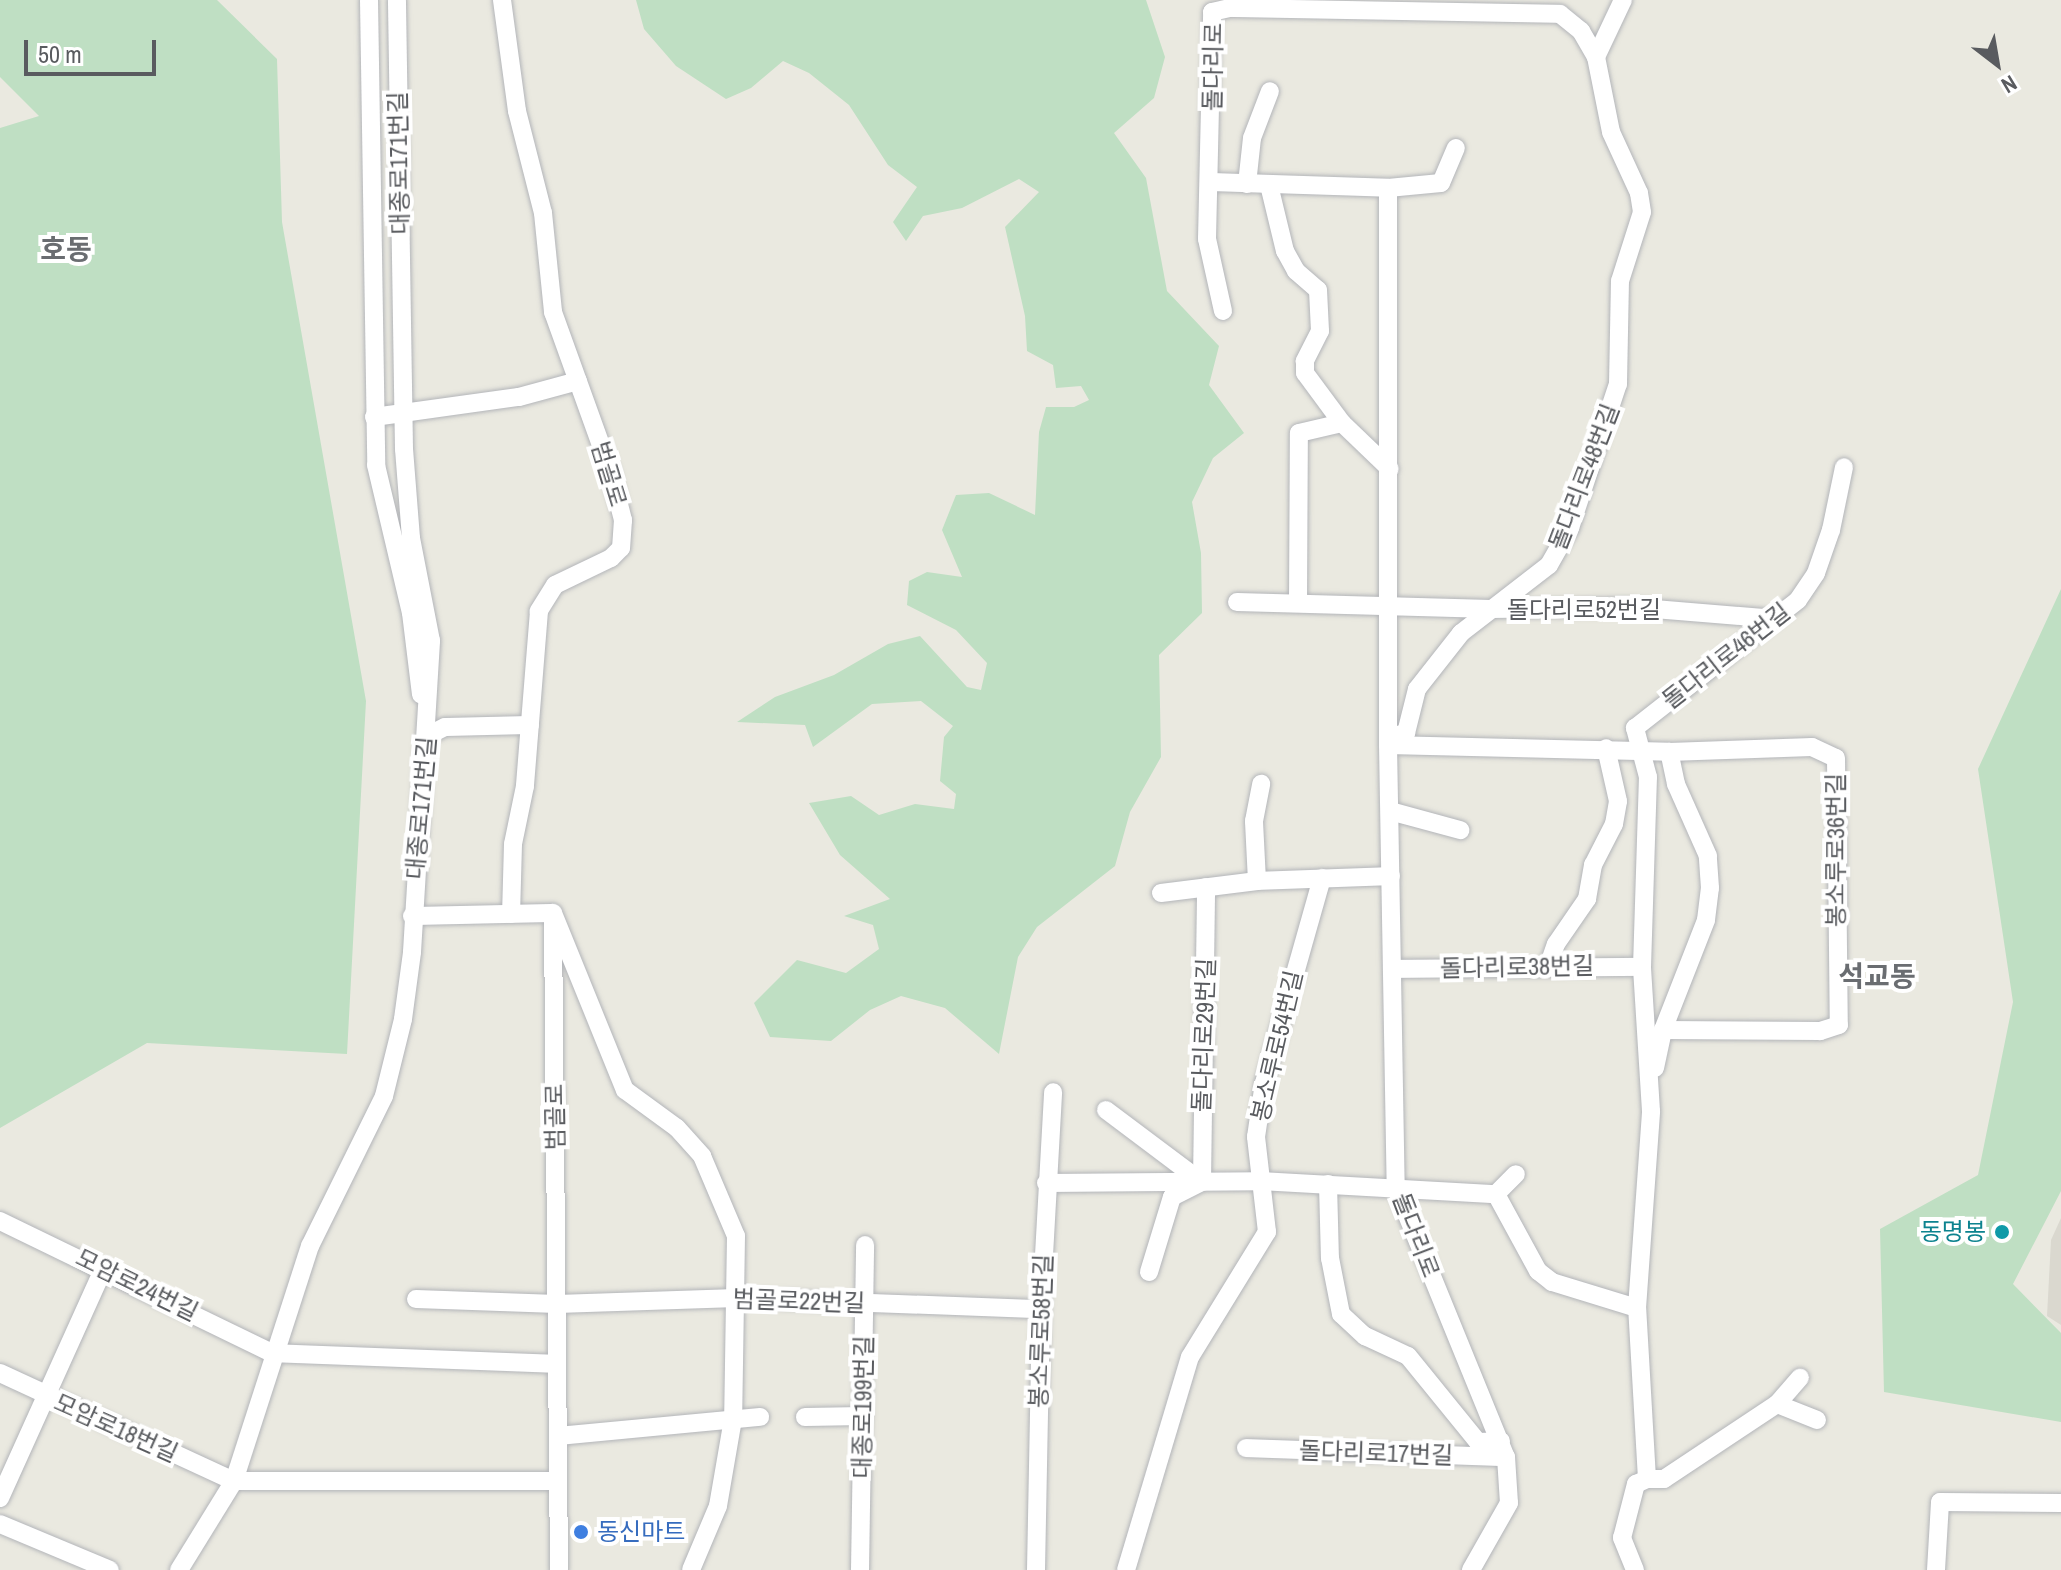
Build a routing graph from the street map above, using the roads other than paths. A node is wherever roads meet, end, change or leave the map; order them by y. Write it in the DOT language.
graph roads {
  1 [pos="369,0"];
  2 [pos="397,0"];
  3 [pos="502,0"];
  4 [pos="1623,0"];
  5 [pos="1561,7"];
  6 [pos="1596,57"];
  7 [pos="1270,91"];
  8 [pos="1456,148"];
  9 [pos="1211,182"];
  10 [pos="1247,184"];
  11 [pos="1269,185"];
  12 [pos="1388,188"];
  13 [pos="1223,311"];
  14 [pos="578,381"];
  15 [pos="403,413"];
  16 [pos="374,417"];
  17 [pos="1342,423"];
  18 [pos="1844,467"];
  19 [pos="1390,469"];
  20 [pos="1237,602"];
  21 [pos="1298,603"];
  22 [pos="1392,605"];
  23 [pos="1491,609"];
  24 [pos="1776,619"];
  25 [pos="530,725"];
  26 [pos="427,736"];
  27 [pos="1388,742"];
  28 [pos="1606,748"];
  29 [pos="1640,750"];
  30 [pos="1669,752"];
  31 [pos="1261,784"];
  32 [pos="1390,811"];
  33 [pos="1460,830"];
  34 [pos="1391,876"];
  35 [pos="1322,878"];
  36 [pos="1257,881"];
  37 [pos="1206,887"];
  38 [pos="1161,893"];
  39 [pos="553,913"];
  40 [pos="511,914"];
  41 [pos="412,916"];
  42 [pos="1549,964"];
  43 [pos="1642,967"];
  44 [pos="1392,969"];
  45 [pos="1663,1030"];
  46 [pos="1651,1078"];
  47 [pos="1053,1092"];
  48 [pos="1106,1110"];
  49 [pos="1516,1174"];
  50 [pos="1260,1181"];
  51 [pos="1202,1182"];
  52 [pos="1046,1183"];
  53 [pos="1328,1184"];
  54 [pos="1396,1188"];
  55 [pos="1496,1194"];
  56 [pos="0,1221"];
  57 [pos="865,1245"];
  58 [pos="104,1268"];
  59 [pos="1149,1272"];
  60 [pos="737,1298"];
  61 [pos="416,1299"];
  62 [pos="557,1304"];
  63 [pos="864,1304"];
  64 [pos="1637,1308"];
  65 [pos="1041,1309"];
  66 [pos="272,1353"];
  67 [pos="557,1364"];
  68 [pos="0,1373"];
  69 [pos="1800,1378"];
  70 [pos="45,1395"];
  71 [pos="1777,1404"];
  72 [pos="863,1416"];
  73 [pos="760,1417"];
  74 [pos="805,1417"];
  75 [pos="733,1419"];
  76 [pos="1817,1420"];
  77 [pos="558,1436"];
  78 [pos="1246,1448"];
  79 [pos="1504,1449"];
  80 [pos="1647,1479"];
  81 [pos="234,1481"];
  82 [pos="558,1481"];
  83 [pos="0,1498"];
  84 [pos="2061,1503"];
  85 [pos="0,1524"];
  86 [pos="110,1570"];
  87 [pos="179,1570"];
  88 [pos="559,1570"];
  89 [pos="691,1570"];
  90 [pos="860,1570"];
  91 [pos="1036,1570"];
  92 [pos="1126,1570"];
  93 [pos="1471,1570"];
  94 [pos="1635,1570"];
  95 [pos="1936,1570"];
  1 -- 16 [label="street"];
  2 -- 15 [label="street, 대종로171번길"];
  3 -- 14 [label="street, 범골로"];
  4 -- 6 [label="street"];
  5 -- 6 [label="street, 돌다리로48번길"];
  5 -- 9 [label="street, 돌다리로"];
  6 -- 23 [label="street, 돌다리로48번길"];
  7 -- 10 [label="street, 돌다리로"];
  8 -- 12 [label="street"];
  9 -- 10 [label="street"];
  9 -- 13 [label="street, 돌다리로"];
  10 -- 11 [label="street"];
  11 -- 12 [label="street"];
  11 -- 17 [label="street"];
  12 -- 19 [label="street, 돌다리로"];
  14 -- 15 [label="street"];
  14 -- 25 [label="street, 범골로"];
  15 -- 16 [label="street"];
  15 -- 26 [label="street, 대종로171번길"];
  16 -- 26 [label="street"];
  17 -- 19 [label="street"];
  17 -- 21 [label="street"];
  18 -- 24 [label="street, 돌다리로46번길"];
  19 -- 22 [label="street, 돌다리로"];
  20 -- 21 [label="street"];
  21 -- 22 [label="street"];
  22 -- 23 [label="street, 돌다리로52번길"];
  22 -- 27 [label="street, 돌다리로"];
  23 -- 24 [label="street, 돌다리로52번길"];
  23 -- 27 [label="street, 돌다리로48번길"];
  24 -- 29 [label="street, 돌다리로46번길"];
  25 -- 26 [label="street"];
  25 -- 40 [label="street, 범골로"];
  26 -- 41 [label="street, 대종로171번길"];
  27 -- 28 [label="street"];
  27 -- 32 [label="street, 돌다리로"];
  28 -- 29 [label="street"];
  28 -- 42 [label="street"];
  29 -- 30 [label="street"];
  29 -- 43 [label="street"];
  30 -- 45 [label="street"];
  30 -- 45 [label="street, 봉소루로36번길"];
  31 -- 36 [label="street"];
  32 -- 33 [label="street"];
  32 -- 34 [label="street, 돌다리로"];
  34 -- 35 [label="street"];
  34 -- 44 [label="street, 돌다리로"];
  35 -- 36 [label="street"];
  35 -- 50 [label="street, 봉소루로54번길"];
  36 -- 37 [label="street"];
  37 -- 38 [label="street"];
  37 -- 51 [label="street, 돌다리로29번길"];
  39 -- 40 [label="street"];
  39 -- 60 [label="street"];
  39 -- 62 [label="street, 범골로"];
  40 -- 41 [label="street"];
  41 -- 66 [label="street, 대종로171번길"];
  42 -- 43 [label="street, 돌다리로38번길"];
  42 -- 44 [label="street, 돌다리로38번길"];
  43 -- 46 [label="street"];
  44 -- 54 [label="street, 돌다리로"];
  45 -- 46 [label="street"];
  46 -- 64 [label="street"];
  47 -- 52 [label="street, 봉소루로58번길"];
  48 -- 51 [label="street"];
  49 -- 55 [label="street"];
  50 -- 51 [label="street"];
  50 -- 53 [label="street"];
  50 -- 92 [label="street, 봉소루로54번길"];
  51 -- 52 [label="street"];
  51 -- 59 [label="street"];
  52 -- 65 [label="street, 봉소루로58번길"];
  53 -- 54 [label="street"];
  53 -- 79 [label="street"];
  54 -- 55 [label="street"];
  54 -- 79 [label="street, 돌다리로"];
  55 -- 64 [label="street"];
  56 -- 58 [label="street, 모암로24번길"];
  57 -- 63 [label="street, 대종로199번길"];
  58 -- 66 [label="street, 모암로24번길"];
  58 -- 70 [label="street"];
  60 -- 62 [label="street, 범골로22번길"];
  60 -- 63 [label="street, 범골로22번길"];
  60 -- 75 [label="street"];
  61 -- 62 [label="street, 범골로22번길"];
  62 -- 67 [label="street, 범골로"];
  63 -- 65 [label="street, 범골로22번길"];
  63 -- 72 [label="street, 대종로199번길"];
  64 -- 80 [label="street"];
  65 -- 91 [label="street, 봉소루로58번길"];
  66 -- 67 [label="street"];
  66 -- 81 [label="street, 대종로171번길"];
  67 -- 77 [label="street, 범골로"];
  68 -- 70 [label="street, 모암로18번길"];
  69 -- 71 [label="street"];
  70 -- 81 [label="street, 모암로18번길"];
  70 -- 83 [label="street"];
  71 -- 76 [label="street"];
  71 -- 80 [label="street"];
  72 -- 74 [label="street"];
  72 -- 90 [label="street, 대종로199번길"];
  73 -- 75 [label="street"];
  75 -- 77 [label="street"];
  75 -- 89 [label="street"];
  77 -- 82 [label="street, 범골로"];
  78 -- 79 [label="street, 돌다리로17번길"];
  79 -- 93 [label="street, 돌다리로"];
  80 -- 94 [label="street"];
  81 -- 82 [label="street"];
  81 -- 87 [label="street, 대종로171번길"];
  82 -- 88 [label="street, 범골로"];
  84 -- 95 [label="street"];
  85 -- 86 [label="street"];
}
